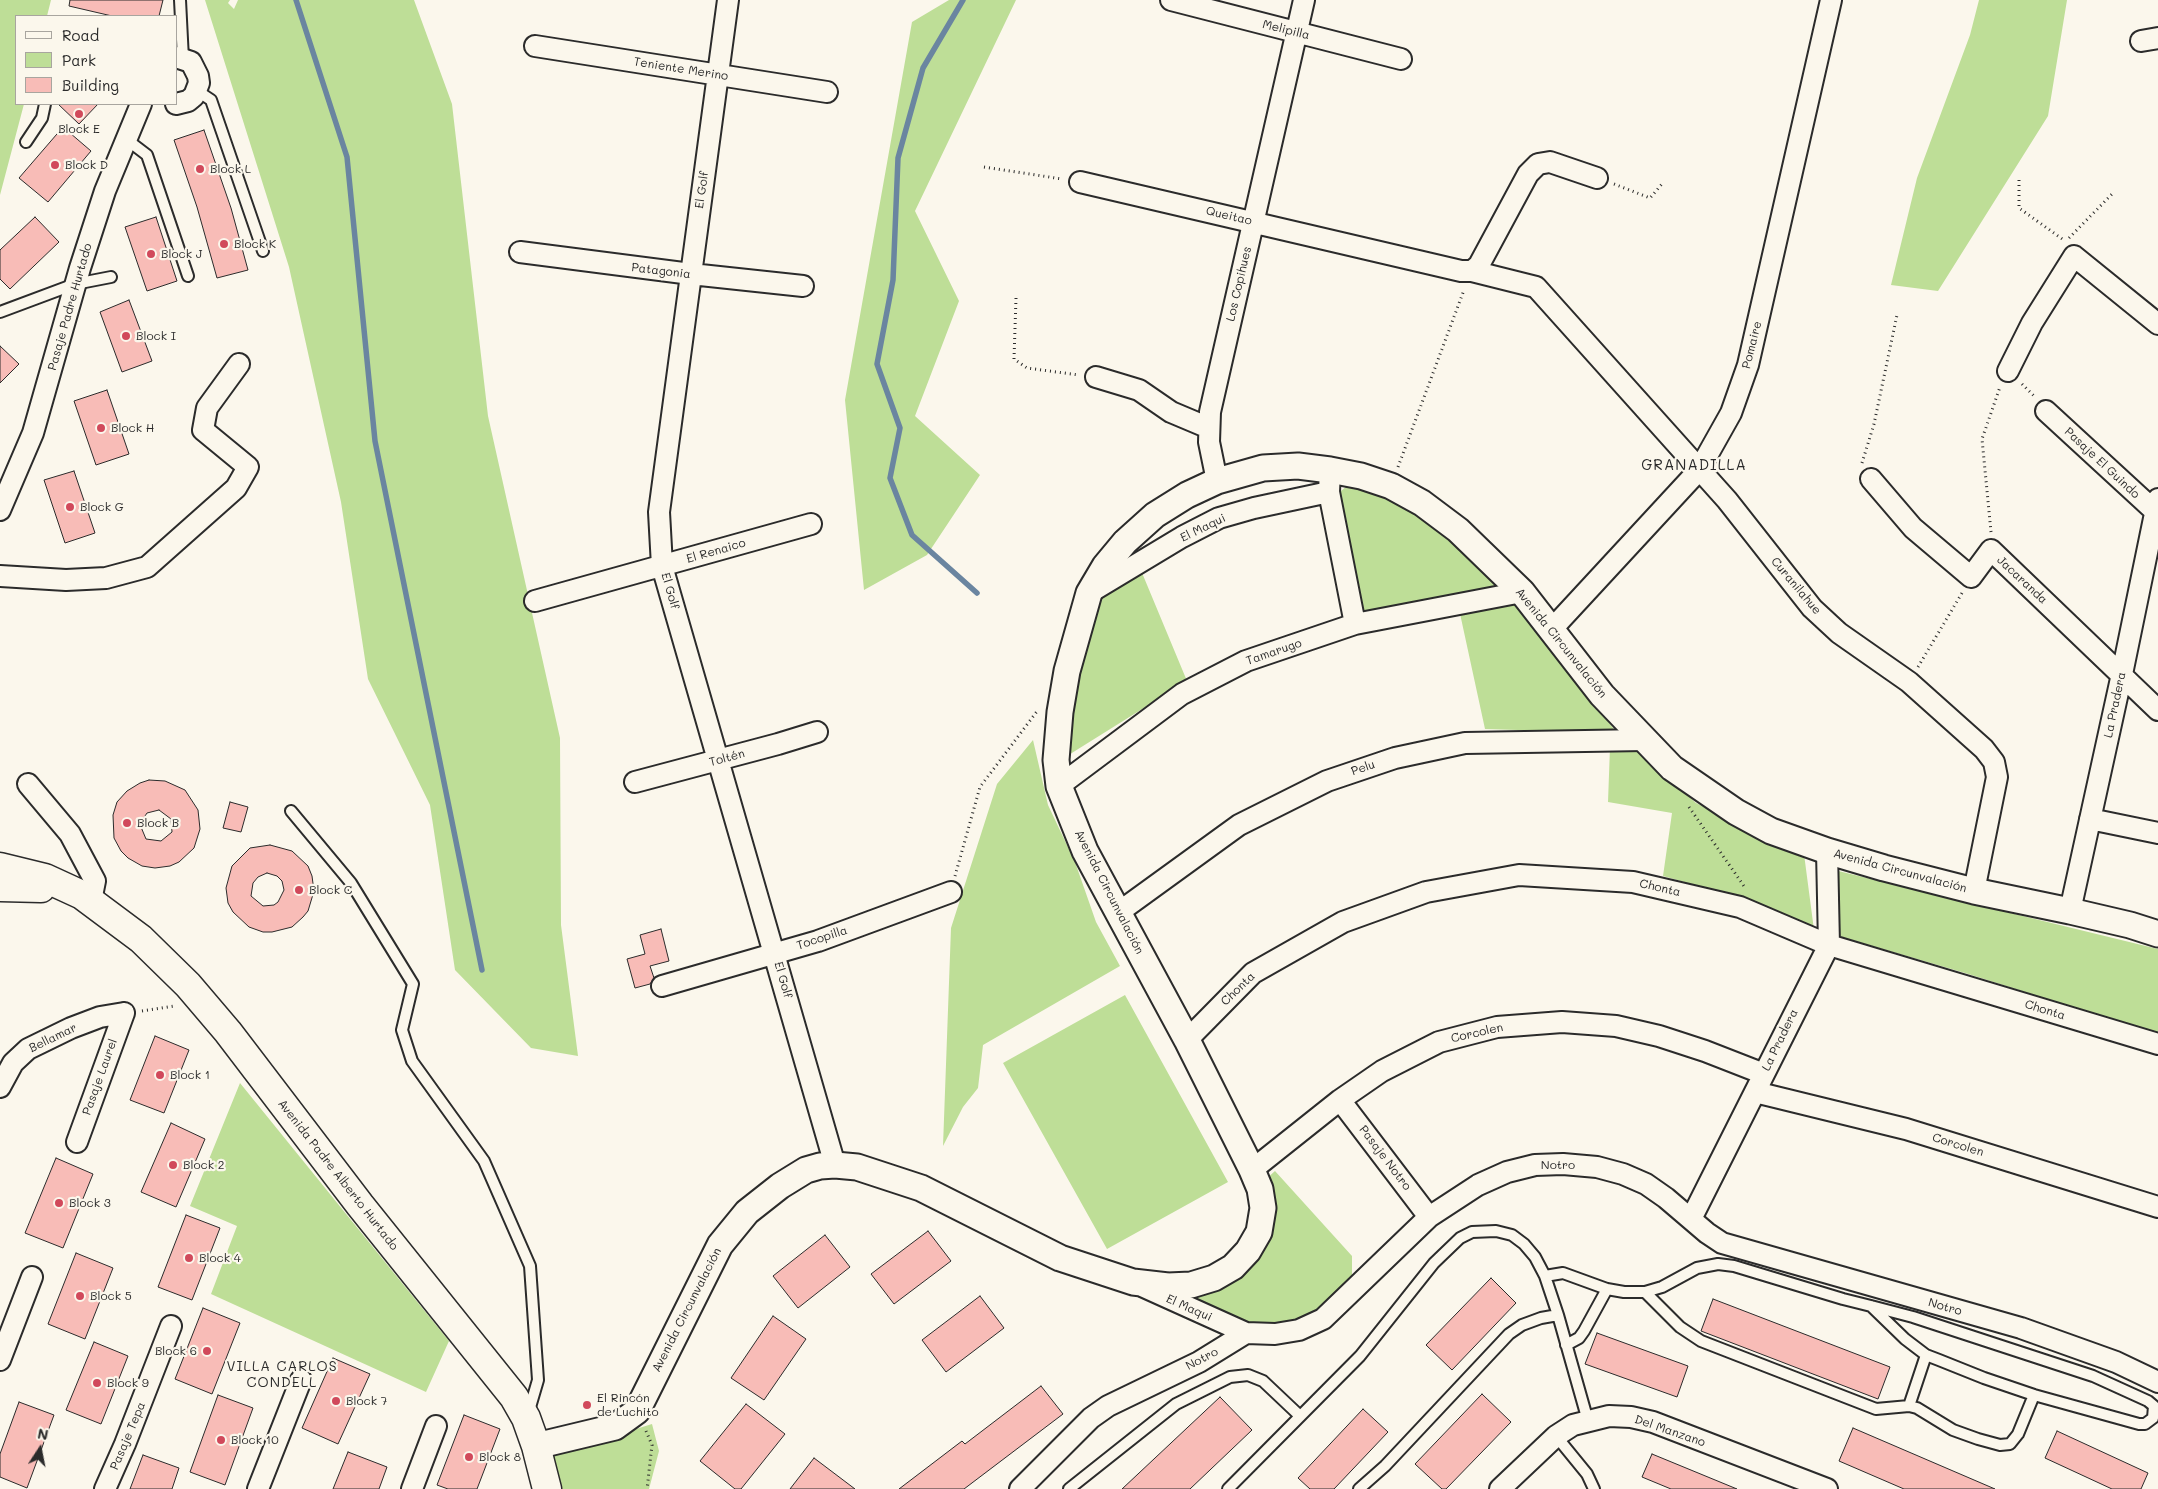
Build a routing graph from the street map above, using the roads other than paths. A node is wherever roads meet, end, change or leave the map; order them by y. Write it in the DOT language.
graph roads {
  1 [pos="180,0"];
  2 [pos="728,0"];
  3 [pos="1172,0"];
  4 [pos="1304,0"];
  5 [pos="1831,0"];
  6 [pos="1296,32"];
  7 [pos="535,46"];
  8 [pos="180,58"];
  9 [pos="1400,59"];
  10 [pos="717,75"];
  11 [pos="196,90"];
  12 [pos="827,92"];
  13 [pos="178,104"];
  14 [pos="45,105"];
  15 [pos="141,105"];
  16 [pos="126,139"];
  17 [pos="26,142"];
  18 [pos="1598,178"];
  19 [pos="1080,182"];
  20 [pos="1252,221"];
  21 [pos="263,251"];
  22 [pos="520,252"];
  23 [pos="1472,271"];
  24 [pos="691,274"];
  25 [pos="188,276"];
  26 [pos="111,277"];
  27 [pos="76,284"];
  28 [pos="803,286"];
  29 [pos="1536,286"];
  30 [pos="0,312"];
  31 [pos="2158,324"];
  32 [pos="239,364"];
  33 [pos="2008,371"];
  34 [pos="1096,377"];
  35 [pos="2046,411"];
  36 [pos="1209,428"];
  37 [pos="1700,470"];
  38 [pos="1871,478"];
  39 [pos="1217,481"];
  40 [pos="1329,481"];
  41 [pos="2157,508"];
  42 [pos="0,510"];
  43 [pos="811,524"];
  44 [pos="662,566"];
  45 [pos="0,576"];
  46 [pos="1089,592"];
  47 [pos="1522,592"];
  48 [pos="534,601"];
  49 [pos="1355,624"];
  50 [pos="1552,629"];
  51 [pos="2122,674"];
  52 [pos="2158,710"];
  53 [pos="817,732"];
  54 [pos="1645,740"];
  55 [pos="719,760"];
  56 [pos="635,782"];
  57 [pos="28,784"];
  58 [pos="1059,786"];
  59 [pos="291,811"];
  60 [pos="2090,819"];
  61 [pos="2158,833"];
  62 [pos="1826,851"];
  63 [pos="0,867"];
  64 [pos="0,887"];
  65 [pos="1974,891"];
  66 [pos="951,892"];
  67 [pos="86,898"];
  68 [pos="2070,911"];
  69 [pos="1119,912"];
  70 [pos="2158,934"];
  71 [pos="1828,945"];
  72 [pos="775,953"];
  73 [pos="662,986"];
  74 [pos="124,1013"];
  75 [pos="1187,1040"];
  76 [pos="2158,1044"];
  77 [pos="1764,1074"];
  78 [pos="0,1087"];
  79 [pos="1755,1092"];
  80 [pos="1340,1100"];
  81 [pos="77,1142"];
  82 [pos="835,1165"];
  83 [pos="1252,1170"];
  84 [pos="2158,1207"];
  85 [pos="1429,1217"];
  86 [pos="1691,1219"];
  87 [pos="1545,1276"];
  88 [pos="32,1277"];
  89 [pos="1133,1282"];
  90 [pos="1607,1289"];
  91 [pos="1645,1292"];
  92 [pos="1871,1306"];
  93 [pos="1558,1315"];
  94 [pos="171,1326"];
  95 [pos="1246,1333"];
  96 [pos="1566,1345"];
  97 [pos="1926,1355"];
  98 [pos="0,1360"];
  99 [pos="301,1380"];
  100 [pos="2158,1382"];
  101 [pos="2034,1395"];
  102 [pos="1909,1406"];
  103 [pos="1300,1416"];
  104 [pos="526,1418"];
  105 [pos="1588,1420"];
  106 [pos="436,1426"];
  107 [pos="1556,1436"];
  108 [pos="536,1446"];
  109 [pos="105,1489"];
  110 [pos="258,1489"];
  111 [pos="412,1489"];
  112 [pos="547,1489"];
  113 [pos="1020,1489"];
  114 [pos="1069,1489"];
  115 [pos="1228,1489"];
  116 [pos="1359,1489"];
  117 [pos="1500,1489"];
  118 [pos="1594,1489"];
  119 [pos="1827,1489"];
  1 -- 8 [label="lane"];
  2 -- 10 [label="street, El Golf"];
  3 -- 6 [label="street, Melipilla"];
  4 -- 6 [label="street, Los Copihues"];
  5 -- 37 [label="street, Pomaire"];
  6 -- 9 [label="street, Melipilla"];
  6 -- 20 [label="street, Los Copihues"];
  7 -- 10 [label="street, Teniente Merino"];
  8 -- 11 [label="street"];
  10 -- 12 [label="street, Teniente Merino"];
  10 -- 24 [label="street, El Golf"];
  11 -- 13 [label="street"];
  11 -- 21 [label="lane"];
  14 -- 17 [label="lane"];
  15 -- 16 [label="street, Pasaje Padre Hurtado"];
  16 -- 25 [label="lane"];
  16 -- 27 [label="street, Pasaje Padre Hurtado"];
  18 -- 23 [label="street"];
  19 -- 20 [label="street, Queitao"];
  20 -- 23 [label="street, Queitao"];
  20 -- 36 [label="street, Los Copihues"];
  22 -- 24 [label="street, Patagonia"];
  23 -- 29 [label="street, Queitao"];
  24 -- 28 [label="street, Patagonia"];
  24 -- 44 [label="street, El Golf"];
  26 -- 27 [label="lane"];
  27 -- 30 [label="lane"];
  27 -- 42 [label="street, Pasaje Padre Hurtado"];
  29 -- 37 [label="street, Curanilahue"];
  31 -- 33 [label="street"];
  32 -- 45 [label="street"];
  34 -- 36 [label="street"];
  35 -- 41 [label="street, Pasaje El Guindo"];
  36 -- 39 [label="street, Los Copihues"];
  37 -- 50 [label="street, Pomaire"];
  37 -- 65 [label="street, Curanilahue"];
  38 -- 51 [label="street, Jacaranda"];
  39 -- 40 [label="street, Avenida Circunvalación"];
  39 -- 46 [label="street, Avenida Circunvalación"];
  40 -- 46 [label="street, El Maqui"];
  40 -- 47 [label="street, Avenida Circunvalación"];
  40 -- 49 [label="street"];
  41 -- 51 [label="street, La Pradera"];
  43 -- 44 [label="street, El Renaico"];
  44 -- 48 [label="street, El Renaico"];
  44 -- 55 [label="street, El Golf"];
  46 -- 58 [label="street, Avenida Circunvalación"];
  47 -- 49 [label="street, Tamarugo"];
  47 -- 50 [label="street, Avenida Circunvalación"];
  49 -- 58 [label="street, Tamarugo"];
  50 -- 54 [label="street, Avenida Circunvalación"];
  51 -- 52 [label="street, Jacaranda"];
  51 -- 60 [label="street, La Pradera"];
  53 -- 55 [label="street, Toltén"];
  54 -- 62 [label="street, Avenida Circunvalación"];
  54 -- 69 [label="street, Pelu"];
  55 -- 56 [label="street, Toltén"];
  55 -- 72 [label="street, El Golf"];
  57 -- 67 [label="street"];
  58 -- 69 [label="street, Avenida Circunvalación"];
  59 -- 104 [label="lane"];
  60 -- 61 [label="street"];
  60 -- 68 [label="street, La Pradera"];
  62 -- 65 [label="street, Avenida Circunvalación"];
  62 -- 71 [label="street, La Pradera"];
  63 -- 67 [label="main road, Avenida Padre Alberto Hurtado"];
  64 -- 67 [label="main road, Avenida Padre Alberto Hurtado"];
  65 -- 68 [label="street, Avenida Circunvalación"];
  66 -- 72 [label="street, Tocopilla"];
  67 -- 104 [label="main road, Avenida Padre Alberto Hurtado"];
  68 -- 70 [label="street, Avenida Circunvalación"];
  69 -- 75 [label="street, Avenida Circunvalación"];
  71 -- 75 [label="street, Chonta"];
  71 -- 76 [label="street, Chonta"];
  71 -- 77 [label="street, La Pradera"];
  72 -- 73 [label="street, Tocopilla"];
  72 -- 82 [label="street, El Golf"];
  74 -- 78 [label="street, Bellamar"];
  74 -- 81 [label="street, Pasaje Laurel"];
  75 -- 83 [label="street, Avenida Circunvalación"];
  77 -- 79 [label="street, La Pradera"];
  77 -- 80 [label="street, Corcolen"];
  79 -- 84 [label="street, Corcolen"];
  79 -- 86 [label="street, La Pradera"];
  80 -- 83 [label="street, Corcolen"];
  80 -- 85 [label="street, Pasaje Notro"];
  82 -- 89 [label="street, Avenida Circunvalación"];
  82 -- 108 [label="street, Avenida Circunvalación"];
  83 -- 89 [label="street, Avenida Circunvalación"];
  85 -- 86 [label="street, Notro"];
  85 -- 95 [label="street, Notro"];
  86 -- 100 [label="street, Notro"];
  87 -- 90 [label="lane"];
  87 -- 93 [label="lane"];
  87 -- 103 [label="lane"];
  88 -- 98 [label="street"];
  89 -- 95 [label="street, El Maqui"];
  90 -- 91 [label="lane"];
  90 -- 96 [label="lane"];
  91 -- 92 [label="lane"];
  91 -- 102 [label="lane"];
  92 -- 97 [label="lane"];
  92 -- 101 [label="lane"];
  93 -- 96 [label="lane"];
  93 -- 116 [label="lane"];
  94 -- 109 [label="street, Pasaje Tepa"];
  95 -- 113 [label="street, Notro"];
  96 -- 105 [label="lane"];
  97 -- 101 [label="lane"];
  97 -- 102 [label="lane"];
  99 -- 110 [label="street"];
  101 -- 102 [label="lane"];
  103 -- 114 [label="lane"];
  103 -- 115 [label="lane"];
  104 -- 108 [label="main road, Avenida Padre Alberto Hurtado"];
  105 -- 107 [label="street, Del Manzano"];
  105 -- 119 [label="street, Del Manzano"];
  106 -- 111 [label="street"];
  107 -- 117 [label="street, Del Manzano"];
  107 -- 118 [label="lane"];
  108 -- 112 [label="main road, Avenida Padre Alberto Hurtado"];
}
